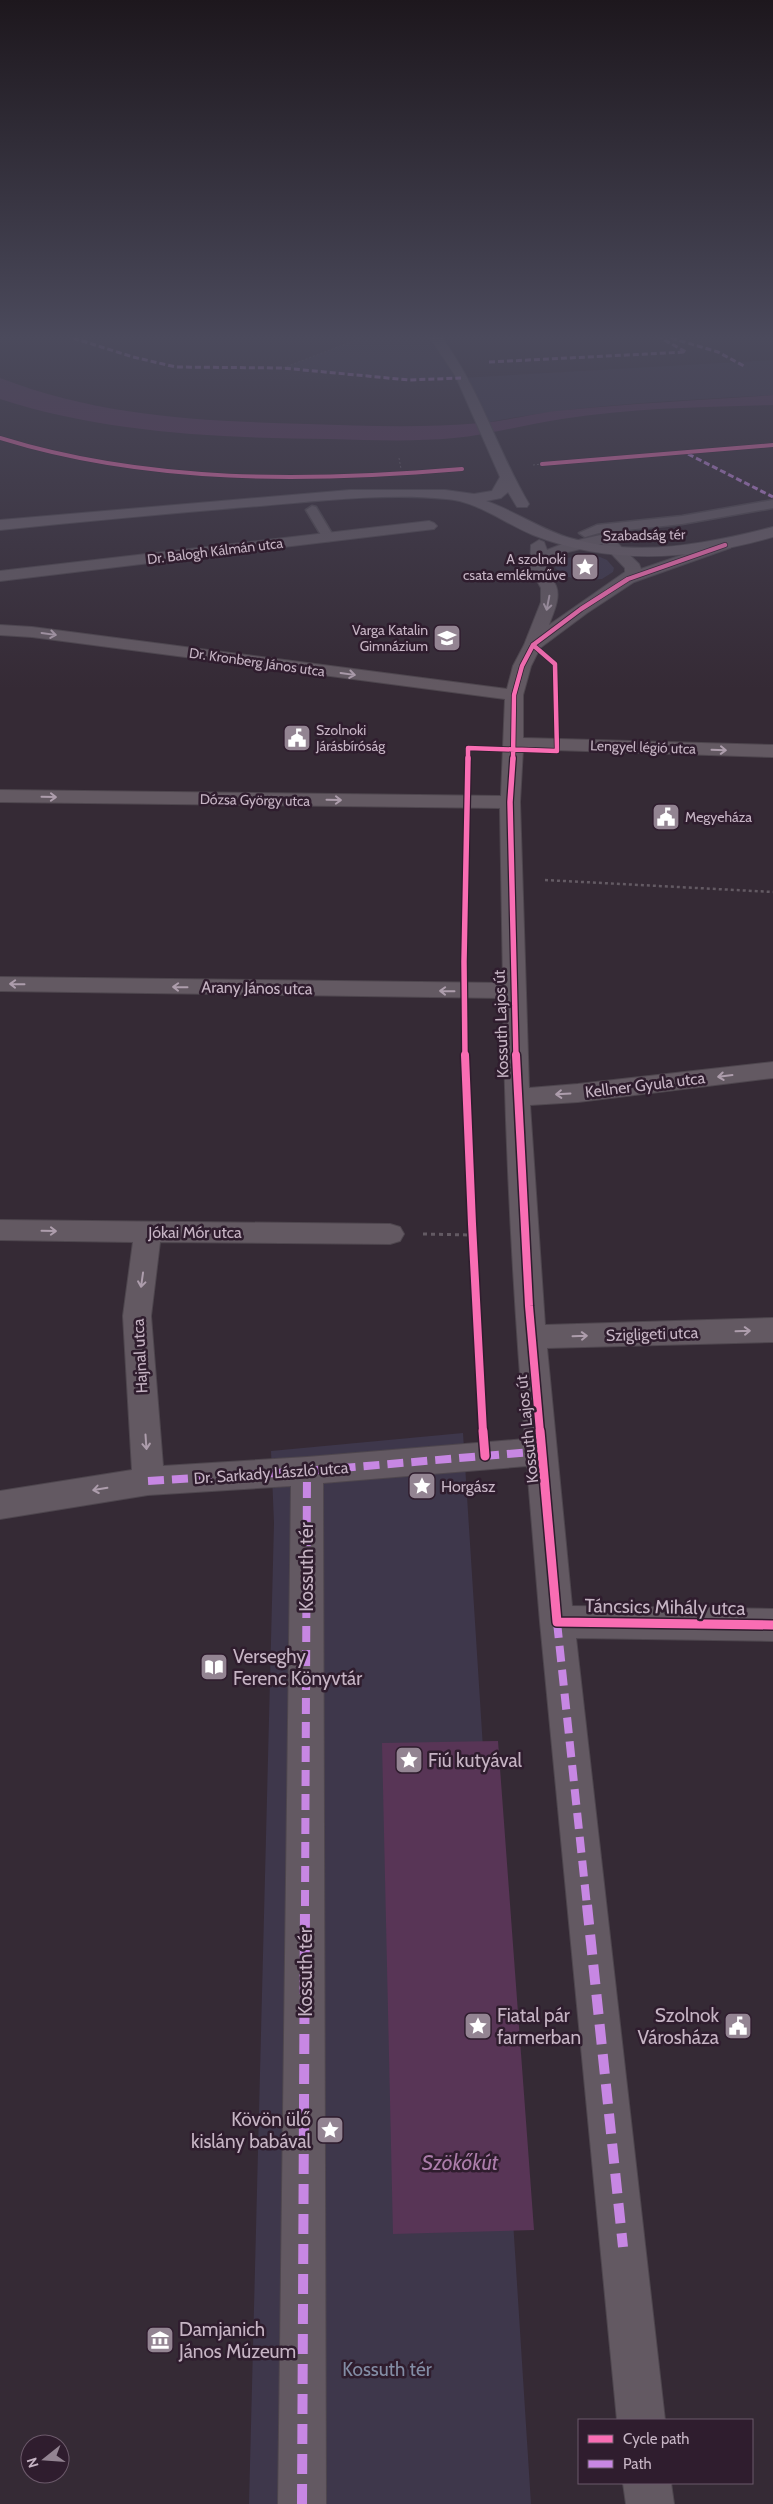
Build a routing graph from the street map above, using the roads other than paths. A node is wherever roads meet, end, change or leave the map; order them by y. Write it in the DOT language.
graph roads {
  1 [pos="492,455"];
  2 [pos="491,475"];
  3 [pos="506,478"];
  4 [pos="445,494"];
  5 [pos="496,495"];
  6 [pos="517,502"];
  7 [pos="773,504"];
  8 [pos="312,510"];
  9 [pos="539,513"];
  10 [pos="555,521"];
  11 [pos="0,525"];
  12 [pos="429,526"];
  13 [pos="773,526"];
  14 [pos="536,531"];
  15 [pos="773,532"];
  16 [pos="328,537"];
  17 [pos="582,539"];
  18 [pos="605,539"];
  19 [pos="725,544"];
  20 [pos="618,550"];
  21 [pos="540,561"];
  22 [pos="0,576"];
  23 [pos="628,580"];
  24 [pos="0,630"];
  25 [pos="533,645"];
  26 [pos="514,696"];
  27 [pos="513,743"];
  28 [pos="773,751"];
  29 [pos="0,796"];
  30 [pos="510,802"];
  31 [pos="0,984"];
  32 [pos="514,991"];
  33 [pos="773,1070"];
  34 [pos="518,1097"];
  35 [pos="0,1230"];
  36 [pos="148,1232"];
  37 [pos="390,1234"];
  38 [pos="773,1330"];
  39 [pos="532,1337"];
  40 [pos="543,1451"];
  41 [pos="307,1471"];
  42 [pos="148,1480"];
  43 [pos="0,1505"];
  44 [pos="558,1622"];
  45 [pos="773,1625"];
  46 [pos="641,2419"];
  47 [pos="647,2484"];
  48 [pos="302,2504"];
  49 [pos="650,2504"];
  1 -- 2 [label="main road"];
  2 -- 3 [label="main road"];
  2 -- 4 [label="main road"];
  3 -- 5 [label="main road"];
  3 -- 6 [label="main road"];
  4 -- 5 [label="main road"];
  4 -- 11 [label="main road"];
  4 -- 14 [label="main road, Szabadság tér"];
  5 -- 6 [label="main road"];
  6 -- 9 [label="main road"];
  6 -- 14 [label="main road"];
  7 -- 17 [label="lane"];
  8 -- 16 [label="lane"];
  10 -- 17 [label="main road, Szabadság tér"];
  12 -- 16 [label="street, Dr. Balogh Kálmán utca"];
  13 -- 18 [label="main road, Szabadság tér"];
  14 -- 17 [label="main road, Szabadság tér"];
  14 -- 21 [label="street"];
  15 -- 19 [label="main road, Szabadság tér"];
  16 -- 22 [label="street, Dr. Balogh Kálmán utca"];
  17 -- 18 [label="street"];
  17 -- 20 [label="main road, Szabadság tér"];
  17 -- 21 [label="street"];
  18 -- 20 [label="street"];
  19 -- 20 [label="main road, Szabadság tér"];
  19 -- 23 [label="street, Kossuth Lajos út"];
  20 -- 23 [label="street"];
  21 -- 25 [label="street, one-way"];
  23 -- 25 [label="street, Kossuth Lajos út"];
  24 -- 26 [label="street, Dr. Kronberg János utca, one-way"];
  25 -- 26 [label="street, Kossuth Lajos út"];
  26 -- 27 [label="street, Kossuth Lajos út"];
  27 -- 28 [label="street, Lengyel légió utca, one-way"];
  27 -- 30 [label="street, Kossuth Lajos út"];
  29 -- 30 [label="street, Dózsa György utca, one-way"];
  30 -- 32 [label="street, Kossuth Lajos út"];
  32 -- 31 [label="street, Arany János utca, one-way"];
  32 -- 34 [label="street, Kossuth Lajos út"];
  33 -- 34 [label="street, Kellner Gyula utca, one-way"];
  34 -- 39 [label="street, Kossuth Lajos út"];
  35 -- 36 [label="street, Jókai Mór utca, one-way"];
  36 -- 37 [label="street, Jókai Mór utca"];
  36 -- 42 [label="street, Hajnal utca, one-way"];
  39 -- 38 [label="street, Szigligeti utca, one-way"];
  39 -- 40 [label="street, Kossuth Lajos út"];
  40 -- 41 [label="street, Dr. Sarkady László utca"];
  40 -- 44 [label="street, Kossuth Lajos út"];
  41 -- 42 [label="street, Dr. Sarkady László utca"];
  41 -- 48 [label="street, Kossuth tér"];
  42 -- 43 [label="street, Dr. Sarkady László utca, one-way"];
  44 -- 45 [label="street, Táncsics Mihály utca"];
  44 -- 46 [label="street"];
  47 -- 49 [label="street"];
}
